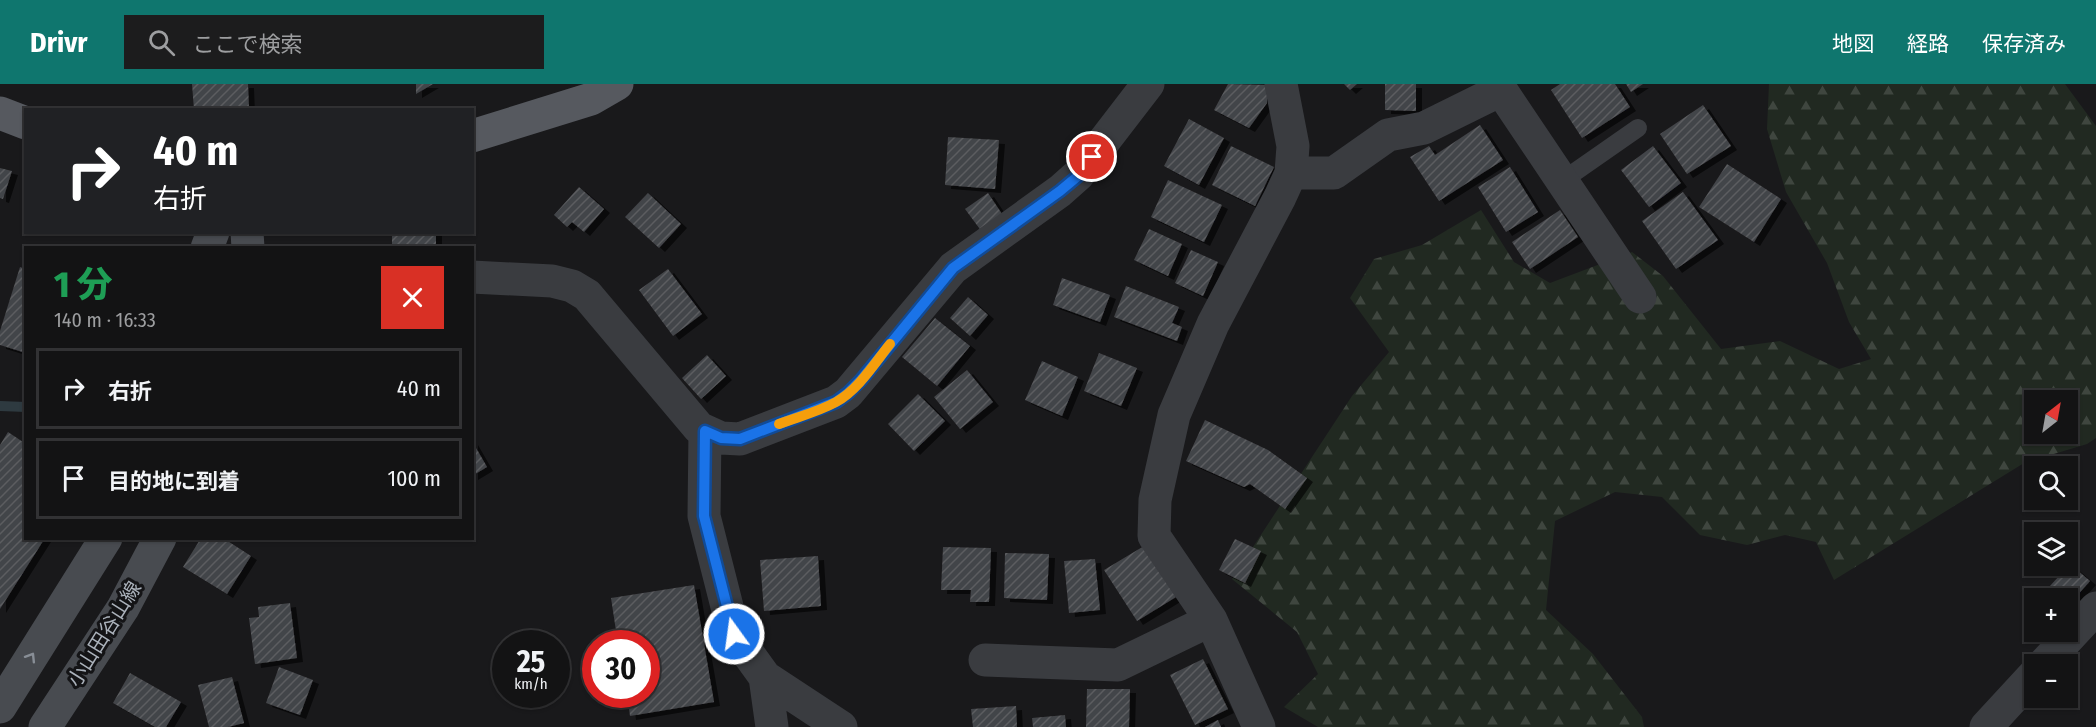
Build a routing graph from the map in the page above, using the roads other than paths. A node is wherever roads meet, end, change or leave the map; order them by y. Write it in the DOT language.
graph roads {
  1 [pos="617,84"];
  2 [pos="1148,84"];
  3 [pos="1281,84"];
  4 [pos="0,113"];
  5 [pos="24,122"];
  6 [pos="1638,128"];
  7 [pos="474,135"];
  8 [pos="1291,173"];
  9 [pos="1562,181"];
  10 [pos="474,278"];
  11 [pos="1640,297"];
  12 [pos="705,431"];
  13 [pos="105,540"];
  14 [pos="159,540"];
  15 [pos="2096,608"];
  16 [pos="1211,620"];
  17 [pos="2053,654"];
  18 [pos="985,660"];
  19 [pos="765,677"];
  20 [pos="2024,686"];
  21 [pos="0,707"];
  22 [pos="45,727"];
  23 [pos="772,727"];
  24 [pos="841,727"];
  25 [pos="1259,727"];
  26 [pos="1986,727"];
  1 -- 7 [label="main road"];
  2 -- 12 [label="street"];
  3 -- 8 [label="street"];
  4 -- 5 [label="main road"];
  6 -- 9 [label="lane"];
  8 -- 9 [label="street"];
  8 -- 16 [label="street"];
  9 -- 11 [label="street"];
  10 -- 12 [label="street"];
  12 -- 19 [label="street"];
  21 -- 13 [label="main road, one-way"];
  14 -- 22 [label="main road, 小山田谷山線"];
  15 -- 17 [label="street"];
  16 -- 18 [label="street"];
  16 -- 25 [label="street"];
  19 -- 23 [label="street"];
  19 -- 24 [label="street"];
  20 -- 26 [label="street"];
}
